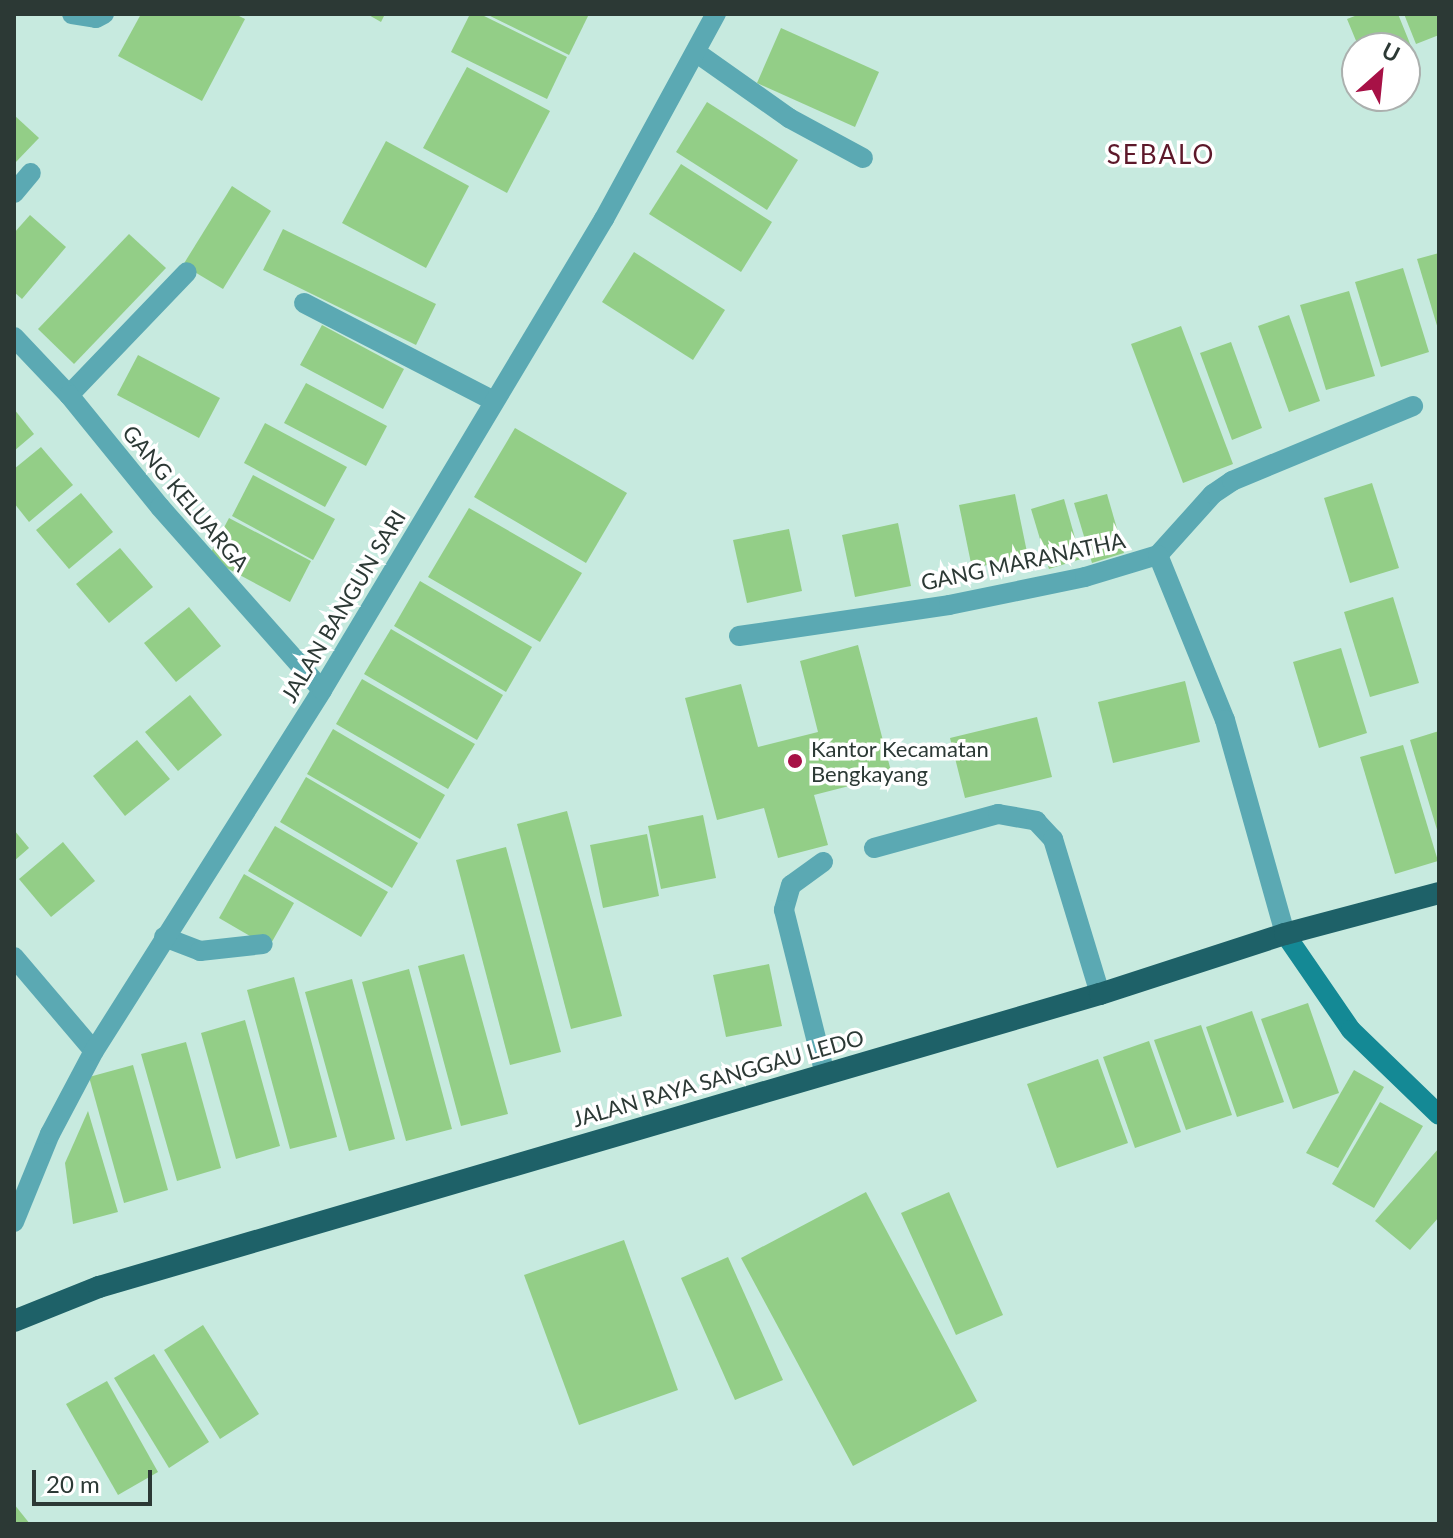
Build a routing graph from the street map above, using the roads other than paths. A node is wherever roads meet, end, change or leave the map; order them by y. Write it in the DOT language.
graph roads {
  1 [pos="72,14"];
  2 [pos="104,14"];
  3 [pos="716,14"];
  4 [pos="697,53"];
  5 [pos="863,158"];
  6 [pos="31,173"];
  7 [pos="14,193"];
  8 [pos="187,272"];
  9 [pos="304,303"];
  10 [pos="14,337"];
  11 [pos="69,395"];
  12 [pos="494,401"];
  13 [pos="1413,406"];
  14 [pos="1158,555"];
  15 [pos="739,636"];
  16 [pos="322,690"];
  17 [pos="874,848"];
  18 [pos="823,862"];
  19 [pos="1439,893"];
  20 [pos="1285,934"];
  21 [pos="164,937"];
  22 [pos="263,944"];
  23 [pos="14,957"];
  24 [pos="1100,994"];
  25 [pos="94,1051"];
  26 [pos="825,1074"];
  27 [pos="1439,1115"];
  28 [pos="14,1222"];
  29 [pos="14,1321"];
  1 -- 2 [label="street"];
  3 -- 4 [label="street, JALAN BANGUN SARI"];
  4 -- 5 [label="street"];
  4 -- 12 [label="street, JALAN BANGUN SARI"];
  6 -- 7 [label="street"];
  8 -- 11 [label="street"];
  9 -- 12 [label="street"];
  10 -- 11 [label="street, GANG KELUARGA"];
  11 -- 16 [label="street, GANG KELUARGA"];
  12 -- 16 [label="street, JALAN BANGUN SARI"];
  13 -- 14 [label="street"];
  14 -- 15 [label="street, GANG MARANATHA"];
  14 -- 20 [label="street, GANG MARANATHA"];
  16 -- 21 [label="street, JALAN BANGUN SARI"];
  17 -- 24 [label="street"];
  18 -- 26 [label="street"];
  19 -- 20 [label="highway, JALAN RAYA SANGGAU LEDO"];
  20 -- 24 [label="highway, JALAN RAYA SANGGAU LEDO"];
  20 -- 27 [label="main road"];
  21 -- 22 [label="street"];
  21 -- 25 [label="street, JALAN BANGUN SARI"];
  23 -- 25 [label="street"];
  24 -- 26 [label="highway, JALAN RAYA SANGGAU LEDO"];
  25 -- 28 [label="street, JALAN BANGUN SARI"];
  26 -- 29 [label="highway, JALAN RAYA SANGGAU LEDO"];
}
